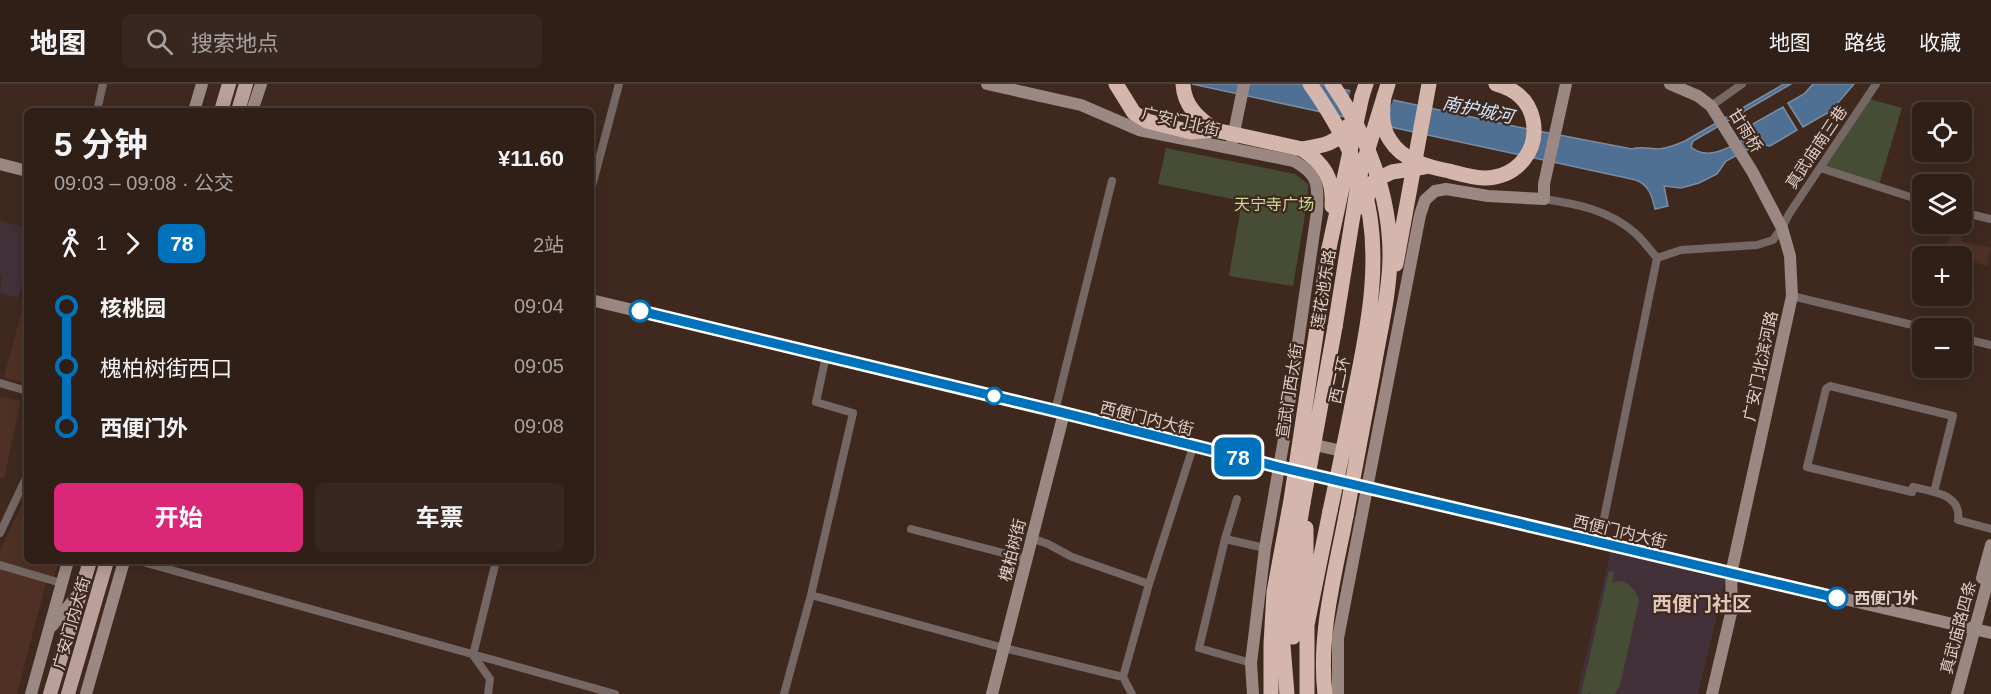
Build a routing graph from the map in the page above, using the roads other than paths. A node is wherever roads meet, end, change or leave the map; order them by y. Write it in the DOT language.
graph roads {
  1 [pos="102,84"];
  2 [pos="202,84"];
  3 [pos="229,84"];
  4 [pos="246,84"];
  5 [pos="261,84"];
  6 [pos="619,84"];
  7 [pos="987,84"];
  8 [pos="1116,84"];
  9 [pos="1182,84"];
  10 [pos="1244,84"];
  11 [pos="1310,84"];
  12 [pos="1332,84"];
  13 [pos="1429,84"];
  14 [pos="1496,84"];
  15 [pos="1566,84"];
  16 [pos="1670,84"];
  17 [pos="1742,84"];
  18 [pos="1876,84"];
  19 [pos="1684,86"];
  20 [pos="1364,90"];
  21 [pos="1386,90"];
  22 [pos="1711,105"];
  23 [pos="98,108"];
  24 [pos="196,108"];
  25 [pos="223,108"];
  26 [pos="239,108"];
  27 [pos="253,108"];
  28 [pos="1215,130"];
  29 [pos="1231,149"];
  30 [pos="1302,149"];
  31 [pos="0,164"];
  32 [pos="1406,164"];
  33 [pos="1820,168"];
  34 [pos="24,170"];
  35 [pos="1752,171"];
  36 [pos="594,179"];
  37 [pos="1112,181"];
  38 [pos="1912,197"];
  39 [pos="1544,199"];
  40 [pos="1317,212"];
  41 [pos="1972,214"];
  42 [pos="1991,219"];
  43 [pos="1782,228"];
  44 [pos="1329,248"];
  45 [pos="1657,258"];
  46 [pos="1792,296"];
  47 [pos="594,301"];
  48 [pos="1386,302"];
  49 [pos="1912,325"];
  50 [pos="1335,327"];
  51 [pos="1972,340"];
  52 [pos="1991,345"];
  53 [pos="826,356"];
  54 [pos="0,383"];
  55 [pos="24,390"];
  56 [pos="1060,412"];
  57 [pos="1284,439"];
  58 [pos="1193,447"];
  59 [pos="1373,458"];
  60 [pos="1279,467"];
  61 [pos="24,482"];
  62 [pos="1367,488"];
  63 [pos="1934,492"];
  64 [pos="1238,499"];
  65 [pos="911,529"];
  66 [pos="1991,529"];
  67 [pos="0,534"];
  68 [pos="1031,538"];
  69 [pos="1225,539"];
  70 [pos="1599,543"];
  71 [pos="1991,545"];
  72 [pos="1265,548"];
  73 [pos="1026,559"];
  74 [pos="67,564"];
  75 [pos="87,564"];
  76 [pos="108,564"];
  77 [pos="123,564"];
  78 [pos="150,564"];
  79 [pos="495,564"];
  80 [pos="0,566"];
  81 [pos="1991,569"];
  82 [pos="1731,574"];
  83 [pos="62,583"];
  84 [pos="83,584"];
  85 [pos="1149,584"];
  86 [pos="811,594"];
  87 [pos="1972,629"];
  88 [pos="1991,633"];
  89 [pos="47,634"];
  90 [pos="1004,648"];
  91 [pos="473,655"];
  92 [pos="1251,663"];
  93 [pos="1123,677"];
  94 [pos="31,694"];
  95 [pos="50,694"];
  96 [pos="68,694"];
  97 [pos="86,694"];
  98 [pos="488,694"];
  99 [pos="615,694"];
  100 [pos="784,694"];
  101 [pos="992,694"];
  102 [pos="1132,694"];
  103 [pos="1253,694"];
  104 [pos="1271,694"];
  105 [pos="1287,694"];
  106 [pos="1307,694"];
  107 [pos="1325,694"];
  108 [pos="1338,694"];
  109 [pos="1712,694"];
  110 [pos="1957,694"];
  1 -- 23 [label="street"];
  2 -- 24 [label="street"];
  3 -- 25 [label="main road"];
  4 -- 26 [label="main road"];
  5 -- 27 [label="street"];
  6 -- 36 [label="street"];
  7 -- 29 [label="street, 广安门北街"];
  8 -- 28 [label="highway"];
  9 -- 28 [label="highway"];
  10 -- 29 [label="street"];
  11 -- 106 [label="highway, 西二环, bridge"];
  12 -- 48 [label="highway, 西二环, bridge"];
  13 -- 48 [label="highway, bridge"];
  14 -- 32 [label="highway"];
  15 -- 39 [label="street"];
  16 -- 19 [label="street"];
  17 -- 22 [label="street"];
  18 -- 33 [label="street, 真武庙南三巷"];
  19 -- 22 [label="street"];
  20 -- 30 [label="highway, bridge"];
  20 -- 44 [label="highway, 宣武门西大街, bridge"];
  21 -- 32 [label="highway"];
  21 -- 50 [label="highway, 莲花池东路, bridge"];
  22 -- 35 [label="street, 甘雨桥"];
  28 -- 30 [label="highway, bridge"];
  29 -- 40 [label="street, 广安门北街"];
  30 -- 44 [label="highway"];
  31 -- 34 [label="street"];
  32 -- 50 [label="highway, bridge"];
  33 -- 38 [label="street"];
  33 -- 43 [label="street, 真武庙南三巷"];
  35 -- 43 [label="street, 广安门北滨河路"];
  37 -- 56 [label="street"];
  39 -- 45 [label="street"];
  39 -- 59 [label="street"];
  40 -- 57 [label="street, 宣武门西大街"];
  41 -- 42 [label="street"];
  43 -- 45 [label="street"];
  43 -- 46 [label="street, 广安门北滨河路"];
  44 -- 104 [label="highway, 宣武门西大街, bridge"];
  45 -- 70 [label="street"];
  46 -- 49 [label="street"];
  46 -- 82 [label="street, 广安门北滨河路"];
  47 -- 53 [label="street, 西便门内大街"];
  48 -- 107 [label="highway, 西二环, bridge"];
  50 -- 105 [label="highway, 莲花池东路, bridge"];
  51 -- 52 [label="street"];
  53 -- 56 [label="street, 西便门内大街"];
  53 -- 86 [label="street"];
  54 -- 55 [label="street"];
  56 -- 58 [label="street, 西便门内大街"];
  56 -- 68 [label="street, 槐柏树街"];
  57 -- 59 [label="street"];
  57 -- 60 [label="street, 宣武门西大街"];
  58 -- 60 [label="street, 西便门内大街"];
  58 -- 85 [label="street"];
  59 -- 62 [label="street"];
  60 -- 62 [label="street, 西便门内大街"];
  60 -- 72 [label="street, 宣武门西大街"];
  61 -- 67 [label="street"];
  62 -- 70 [label="street, 西便门内大街"];
  62 -- 108 [label="street"];
  63 -- 63 [label="street"];
  63 -- 66 [label="street"];
  64 -- 69 [label="street"];
  65 -- 73 [label="street"];
  68 -- 73 [label="street, 槐柏树街"];
  68 -- 85 [label="street"];
  69 -- 72 [label="street"];
  69 -- 92 [label="street"];
  70 -- 82 [label="street, 西便门内大街"];
  71 -- 87 [label="street"];
  72 -- 92 [label="street, 宣武门西大街"];
  73 -- 90 [label="street, 槐柏树街"];
  74 -- 83 [label="street"];
  75 -- 84 [label="main road, 广安门内大街"];
  76 -- 96 [label="main road, 广安门内大街"];
  77 -- 97 [label="street"];
  78 -- 91 [label="street"];
  79 -- 91 [label="street"];
  80 -- 83 [label="street"];
  81 -- 87 [label="street, 真武庙路四条"];
  82 -- 87 [label="street, 西便门内大街"];
  82 -- 109 [label="street, 广安门北滨河路"];
  83 -- 89 [label="street"];
  84 -- 89 [label="street, 广安门内大街"];
  84 -- 95 [label="main road, 广安门内大街"];
  85 -- 93 [label="street"];
  86 -- 90 [label="street"];
  86 -- 100 [label="street"];
  87 -- 88 [label="street, 西便门内大街"];
  87 -- 110 [label="street, 真武庙路四条"];
  89 -- 94 [label="street"];
  90 -- 93 [label="street"];
  90 -- 101 [label="street, 槐柏树街"];
  91 -- 98 [label="street"];
  91 -- 99 [label="street"];
  92 -- 103 [label="street, 宣武门西大街"];
  93 -- 102 [label="street"];
}
